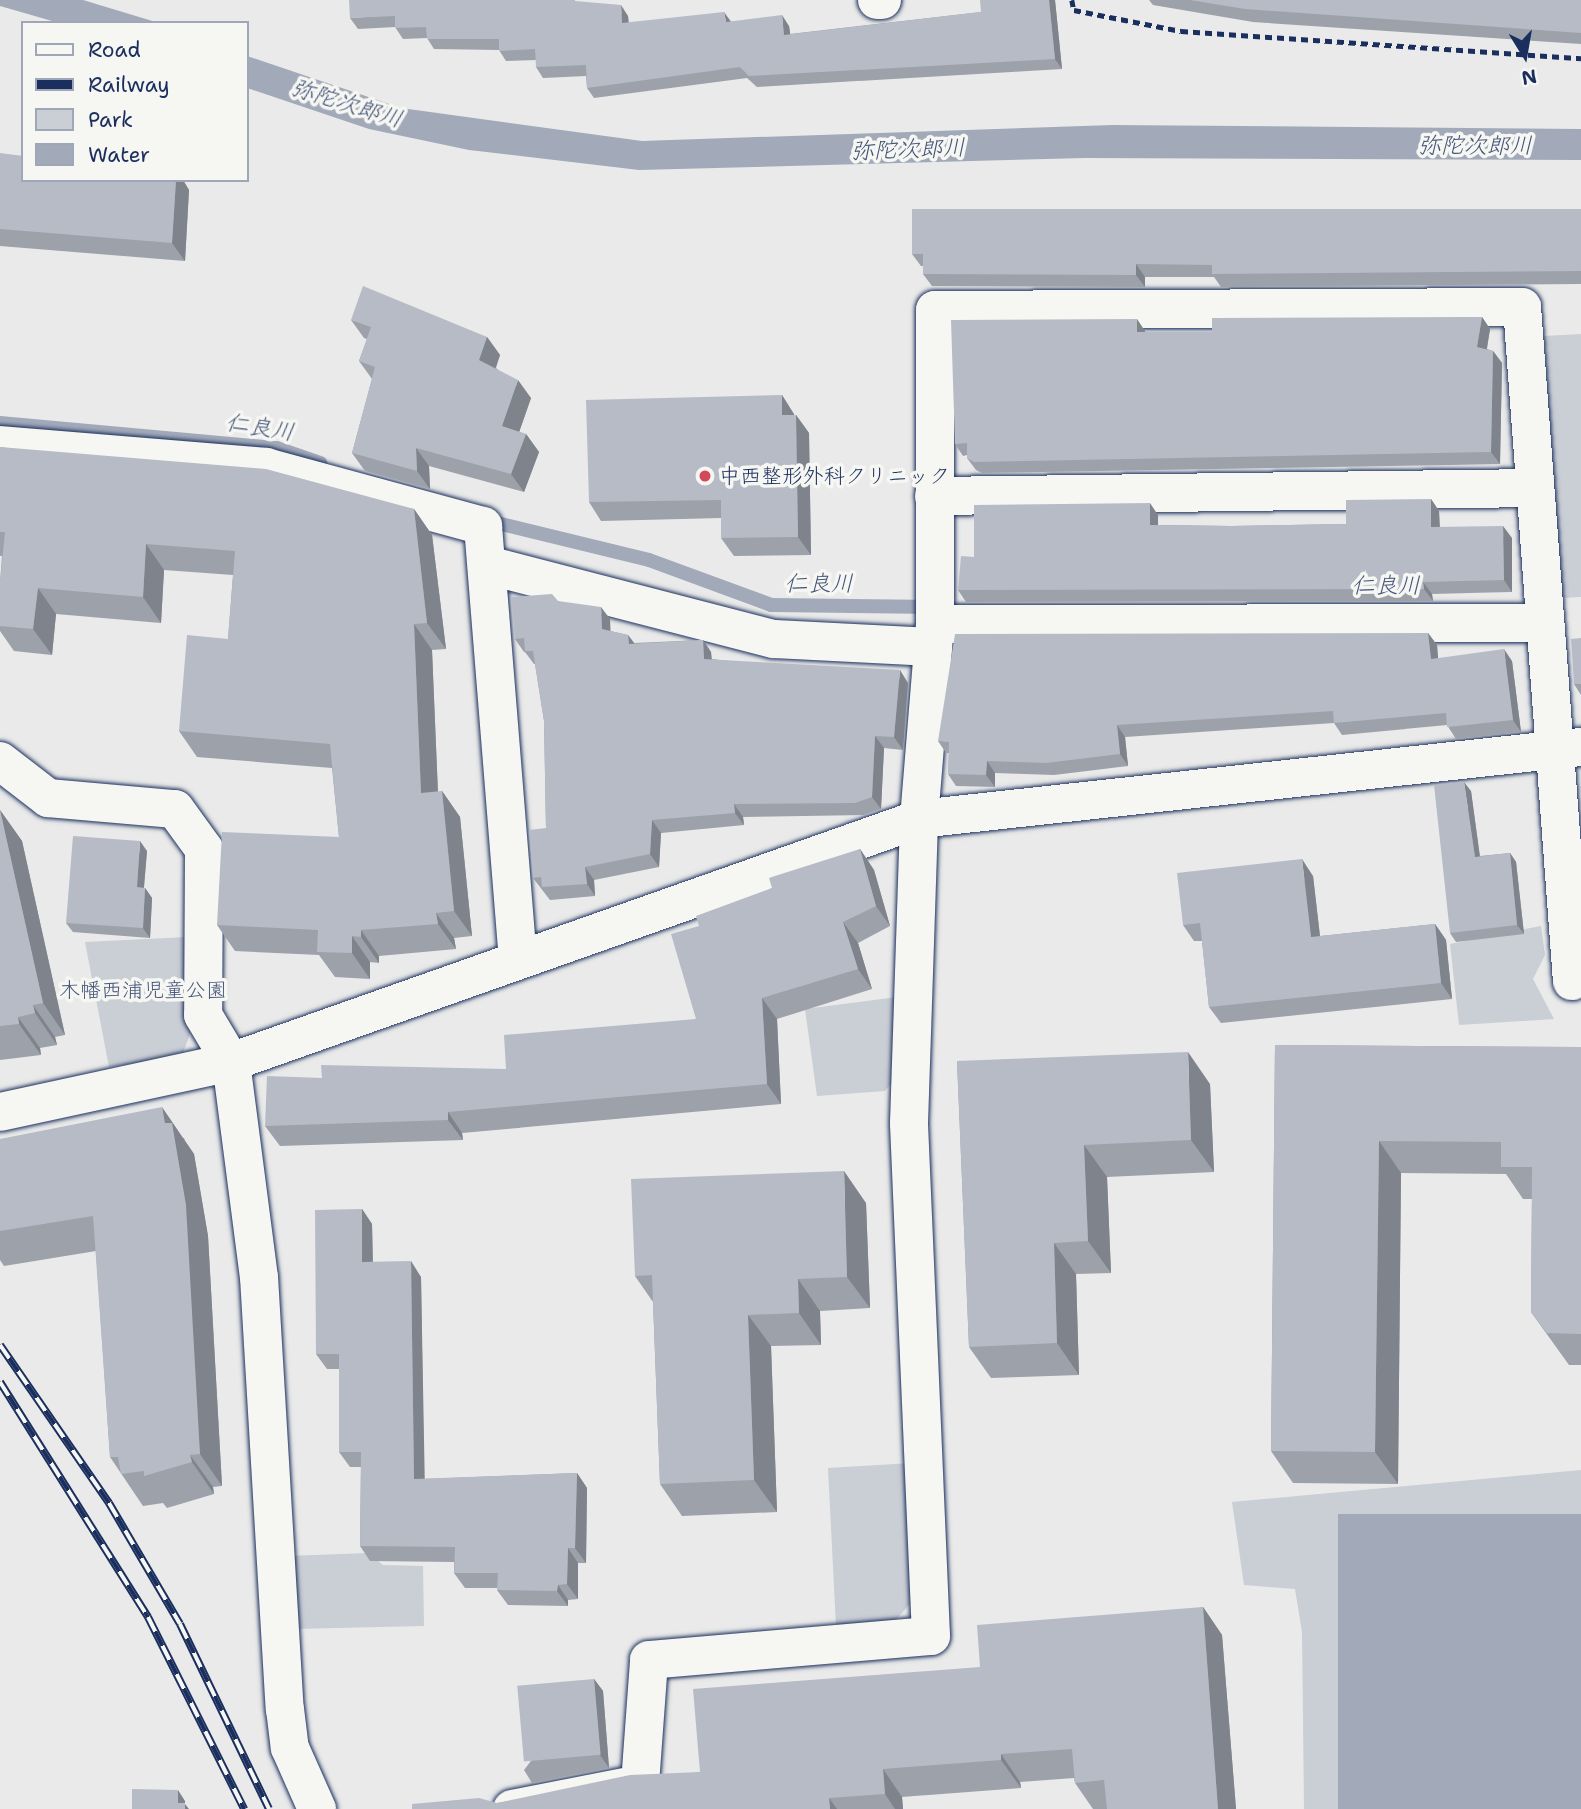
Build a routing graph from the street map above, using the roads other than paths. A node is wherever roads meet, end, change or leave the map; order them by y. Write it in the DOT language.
graph roads {
  1 [pos="877,0"];
  2 [pos="882,0"];
  3 [pos="0,445"];
  4 [pos="1534,488"];
  5 [pos="934,496"];
  6 [pos="486,565"];
  7 [pos="1543,621"];
  8 [pos="935,631"];
  9 [pos="1567,748"];
  10 [pos="0,761"];
  11 [pos="919,819"];
  12 [pos="518,959"];
  13 [pos="1572,981"];
  14 [pos="230,1062"];
  15 [pos="0,1112"];
  16 [pos="317,1809"];
  17 [pos="512,1809"];
  1 -- 2 [label="street"];
  3 -- 6 [label="street"];
  4 -- 5 [label="street"];
  4 -- 5 [label="street"];
  4 -- 7 [label="street"];
  5 -- 8 [label="street"];
  6 -- 8 [label="street"];
  6 -- 12 [label="street"];
  7 -- 8 [label="street"];
  7 -- 9 [label="street"];
  8 -- 11 [label="street"];
  9 -- 11 [label="street"];
  9 -- 13 [label="street"];
  10 -- 14 [label="street"];
  11 -- 12 [label="street"];
  11 -- 17 [label="street"];
  12 -- 14 [label="street"];
  14 -- 15 [label="street"];
  14 -- 16 [label="street"];
}
